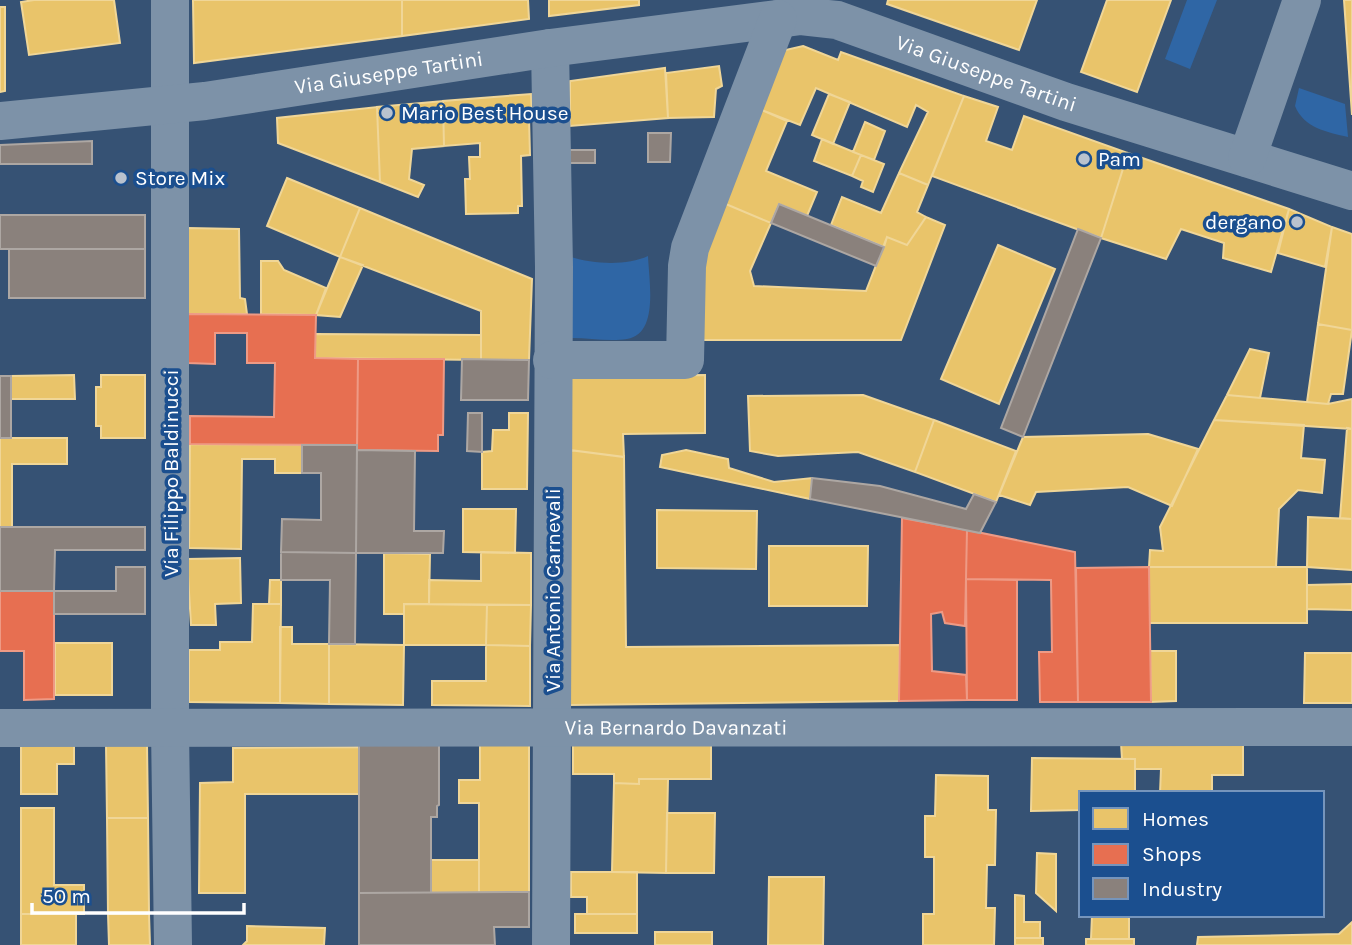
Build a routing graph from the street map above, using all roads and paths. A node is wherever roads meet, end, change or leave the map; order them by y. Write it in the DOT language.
graph roads {
  1 [pos="170,0"];
  2 [pos="1302,0"];
  3 [pos="778,19"];
  4 [pos="550,48"];
  5 [pos="171,104"];
  6 [pos="0,121"];
  7 [pos="1247,158"];
  8 [pos="1352,191"];
  9 [pos="552,360"];
  10 [pos="1352,727"];
  11 [pos="0,728"];
  12 [pos="170,729"];
  13 [pos="551,729"];
  14 [pos="173,945"];
  15 [pos="551,945"];
  1 -- 5 [label="street, Via Filippo Baldinucci"];
  2 -- 7 [label="street"];
  3 -- 4 [label="street, Via Giuseppe Tartini"];
  3 -- 7 [label="street, Via Giuseppe Tartini"];
  3 -- 9 [label="street"];
  4 -- 5 [label="street, Via Giuseppe Tartini"];
  4 -- 9 [label="street, Via Antonio Carnevali"];
  5 -- 6 [label="street, Via Giuseppe Tartini"];
  5 -- 12 [label="street, Via Filippo Baldinucci"];
  7 -- 8 [label="street, Via Giuseppe Tartini"];
  9 -- 13 [label="street, Via Antonio Carnevali"];
  10 -- 13 [label="street, Via Bernardo Davanzati"];
  11 -- 12 [label="street, Via Bernardo Davanzati"];
  12 -- 13 [label="street, Via Bernardo Davanzati"];
  12 -- 14 [label="street, Via Filippo Baldinucci"];
  13 -- 15 [label="street, Via Antonio Carnevali"];
}
